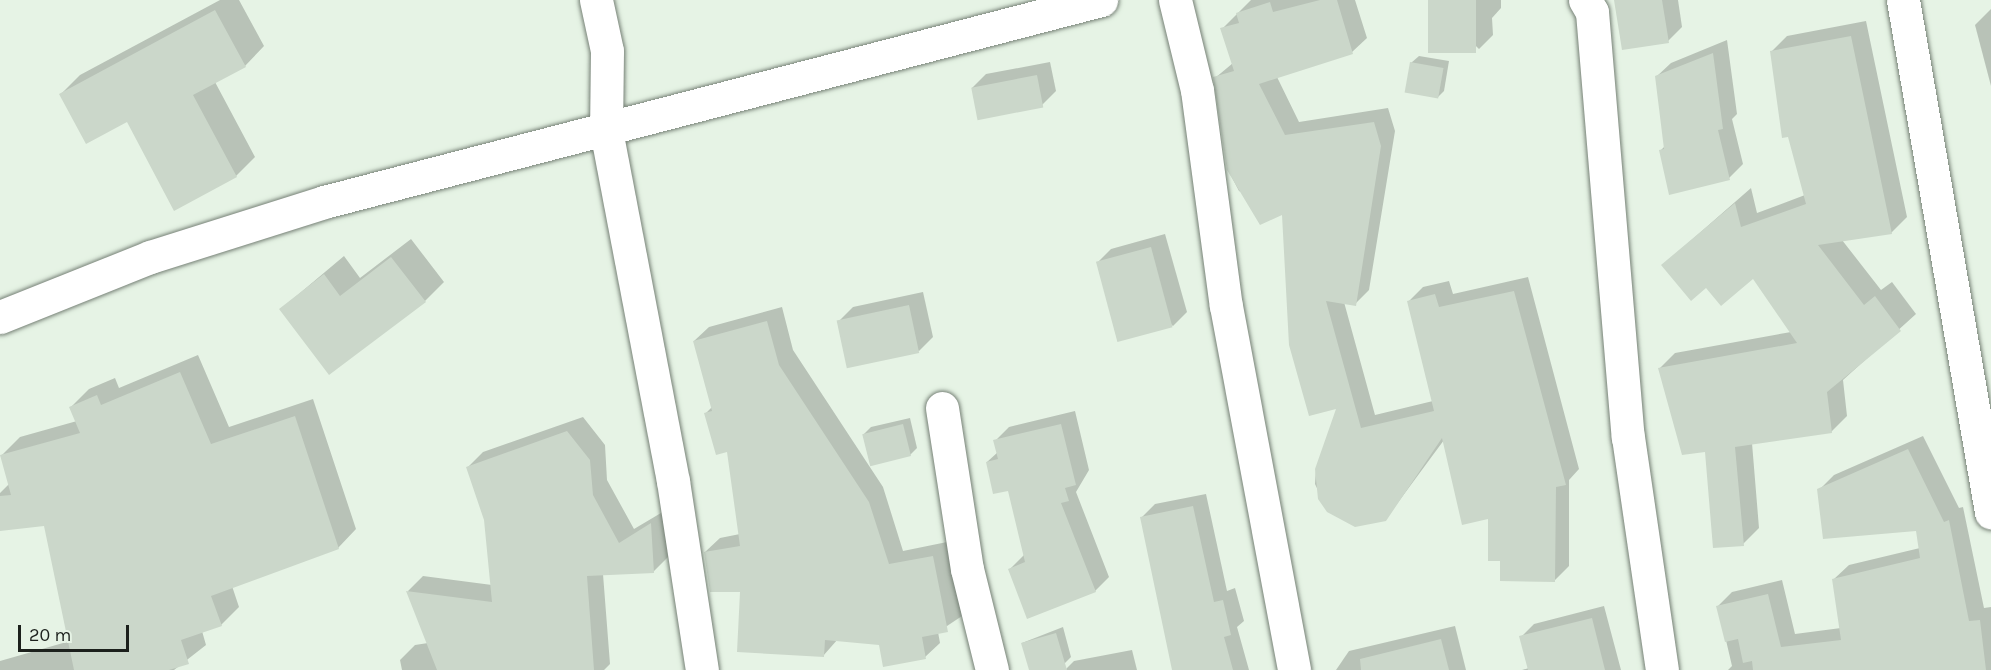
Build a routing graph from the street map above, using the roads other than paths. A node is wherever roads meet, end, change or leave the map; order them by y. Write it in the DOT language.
graph roads {
  1 [pos="596,0"];
  2 [pos="1101,0"];
  3 [pos="1174,0"];
  4 [pos="1585,0"];
  5 [pos="1909,1"];
  6 [pos="606,130"];
  7 [pos="0,317"];
  8 [pos="942,408"];
  9 [pos="1991,512"];
  10 [pos="702,670"];
  11 [pos="992,670"];
  12 [pos="1294,670"];
  13 [pos="1662,670"];
  1 -- 6 [label="street"];
  2 -- 6 [label="street"];
  3 -- 12 [label="street"];
  4 -- 13 [label="street"];
  5 -- 9 [label="street"];
  6 -- 7 [label="street"];
  6 -- 10 [label="street"];
  8 -- 11 [label="street"];
}
